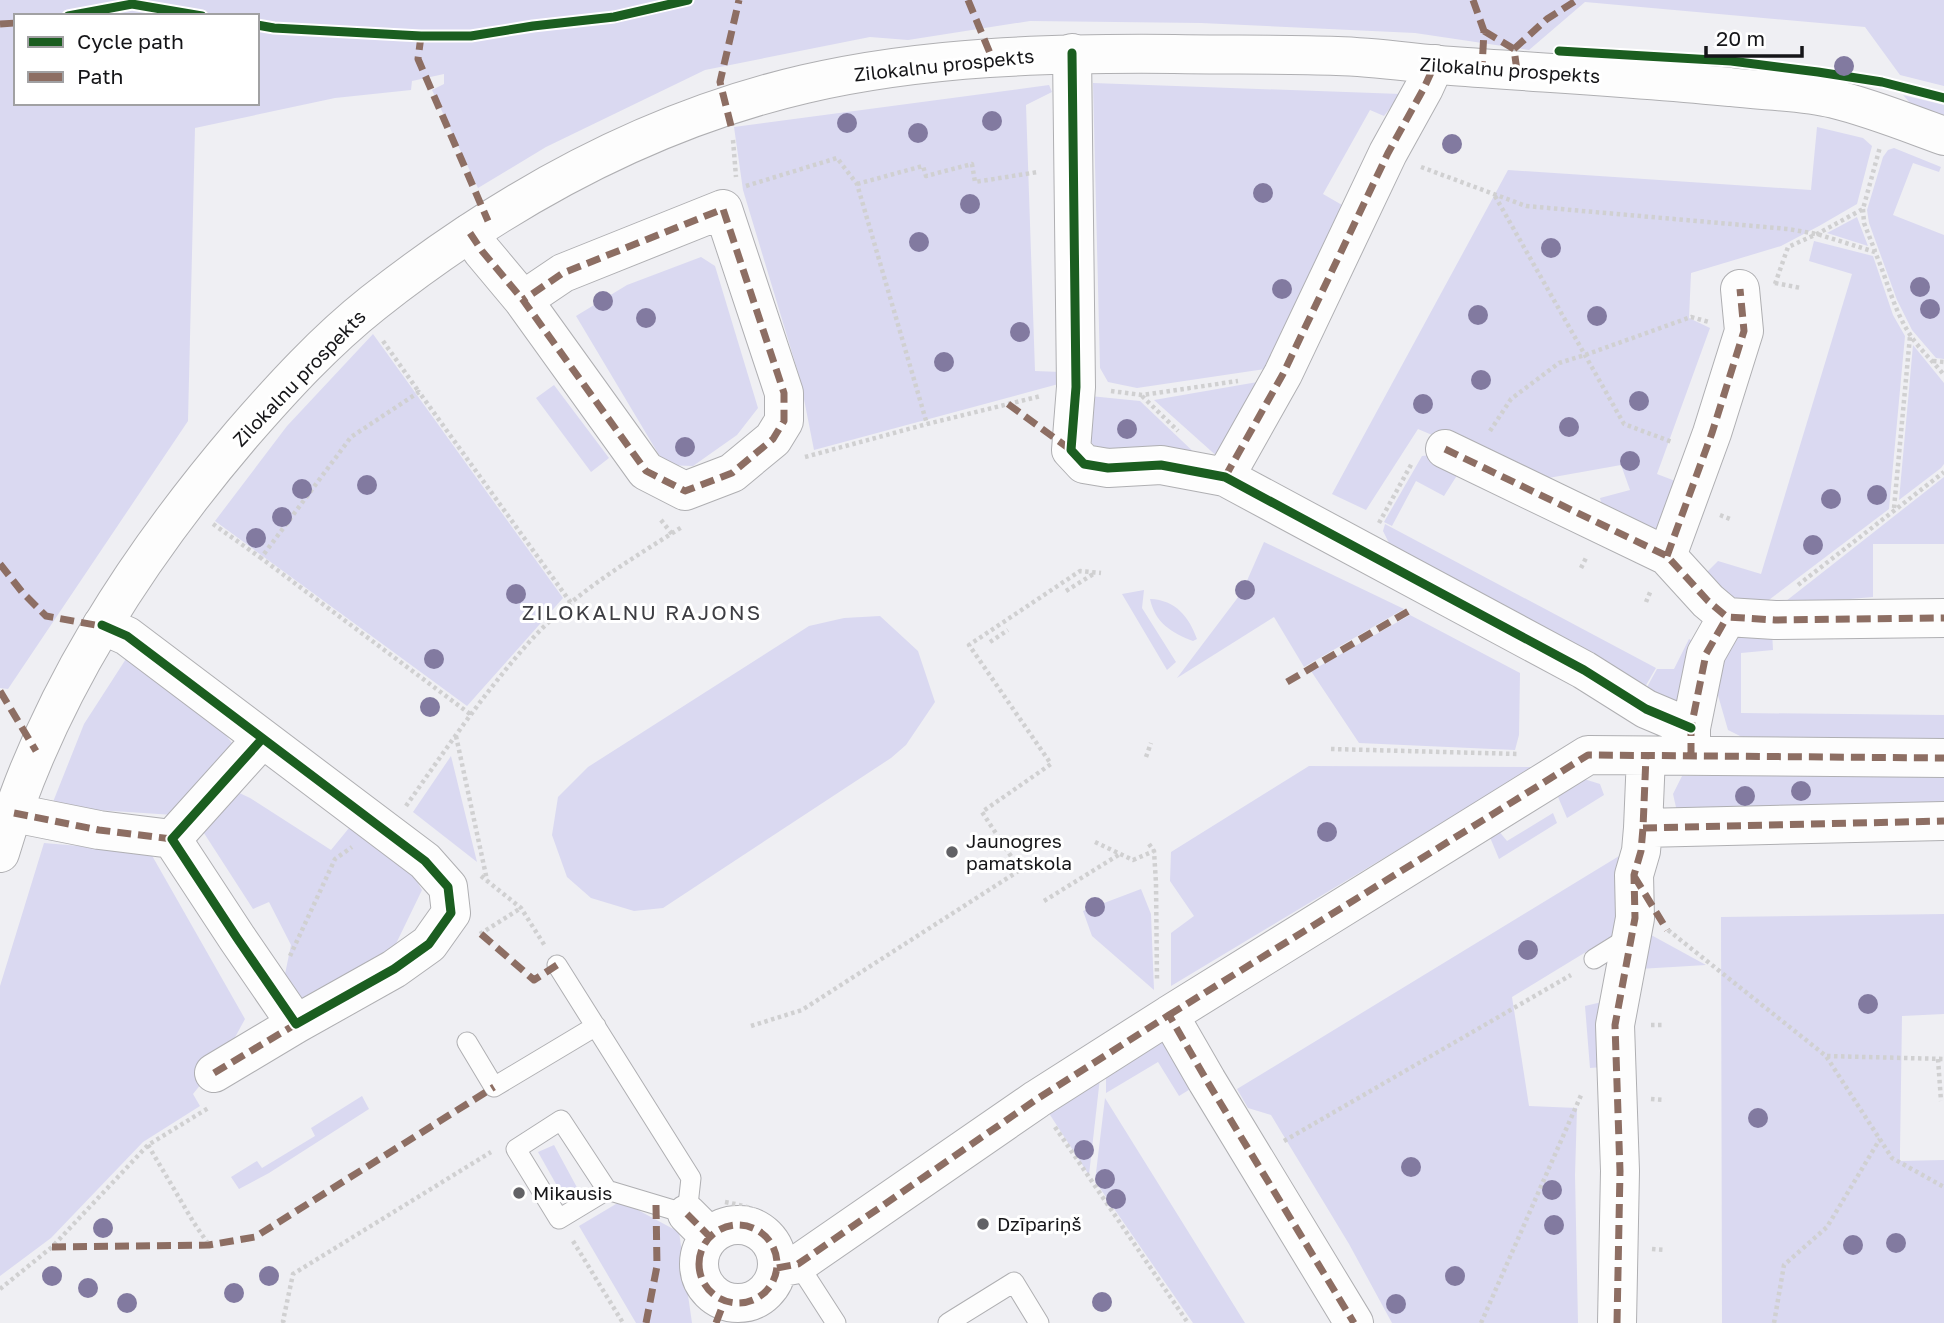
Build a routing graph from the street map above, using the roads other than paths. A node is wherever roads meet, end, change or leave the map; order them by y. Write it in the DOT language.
graph roads {
  1 [pos="1072,53"];
  2 [pos="1435,64"];
  3 [pos="1944,136"];
  4 [pos="470,233"];
  5 [pos="1758,286"];
  6 [pos="523,300"];
  7 [pos="1458,455"];
  8 [pos="1225,477"];
  9 [pos="1667,556"];
  10 [pos="1727,617"];
  11 [pos="1944,618"];
  12 [pos="102,625"];
  13 [pos="262,739"];
  14 [pos="1691,742"];
  15 [pos="1646,756"];
  16 [pos="1944,758"];
  17 [pos="1944,821"];
  18 [pos="1643,828"];
  19 [pos="4,839"];
  20 [pos="173,839"];
  21 [pos="1633,927"];
  22 [pos="1594,959"];
  23 [pos="557,965"];
  24 [pos="1163,1005"];
  25 [pos="296,1024"];
  26 [pos="596,1026"];
  27 [pos="467,1042"];
  28 [pos="214,1073"];
  29 [pos="607,1190"];
  30 [pos="698,1225"];
  31 [pos="788,1266"];
  32 [pos="720,1312"];
  33 [pos="836,1323"];
  34 [pos="947,1323"];
  35 [pos="1040,1323"];
  36 [pos="1354,1323"];
  37 [pos="1617,1323"];
  1 -- 2 [label="street, Zilokalnu prospekts"];
  1 -- 4 [label="street, Zilokalnu prospekts"];
  1 -- 8 [label="street"];
  2 -- 3 [label="street, Zilokalnu prospekts"];
  2 -- 8 [label="street"];
  4 -- 6 [label="street"];
  4 -- 12 [label="street, Zilokalnu prospekts"];
  5 -- 9 [label="street"];
  6 -- 6 [label="street"];
  7 -- 9 [label="street"];
  8 -- 14 [label="street"];
  9 -- 10 [label="street"];
  10 -- 11 [label="street"];
  10 -- 14 [label="street"];
  12 -- 13 [label="street"];
  12 -- 19 [label="street, Zilokalnu prospekts"];
  13 -- 20 [label="street"];
  13 -- 25 [label="street"];
  14 -- 15 [label="street"];
  14 -- 16 [label="street"];
  15 -- 18 [label="street"];
  15 -- 24 [label="street"];
  17 -- 18 [label="street"];
  18 -- 21 [label="street"];
  19 -- 20 [label="street"];
  20 -- 25 [label="street"];
  21 -- 22 [label="lane"];
  21 -- 37 [label="street"];
  23 -- 26 [label="lane"];
  24 -- 31 [label="street"];
  24 -- 36 [label="street"];
  25 -- 28 [label="street"];
  26 -- 27 [label="lane"];
  26 -- 30 [label="lane"];
  29 -- 29 [label="lane"];
  29 -- 30 [label="lane"];
  30 -- 31 [label="street"];
  30 -- 32 [label="street"];
  31 -- 32 [label="street"];
  31 -- 33 [label="lane"];
  34 -- 35 [label="lane"];
}
